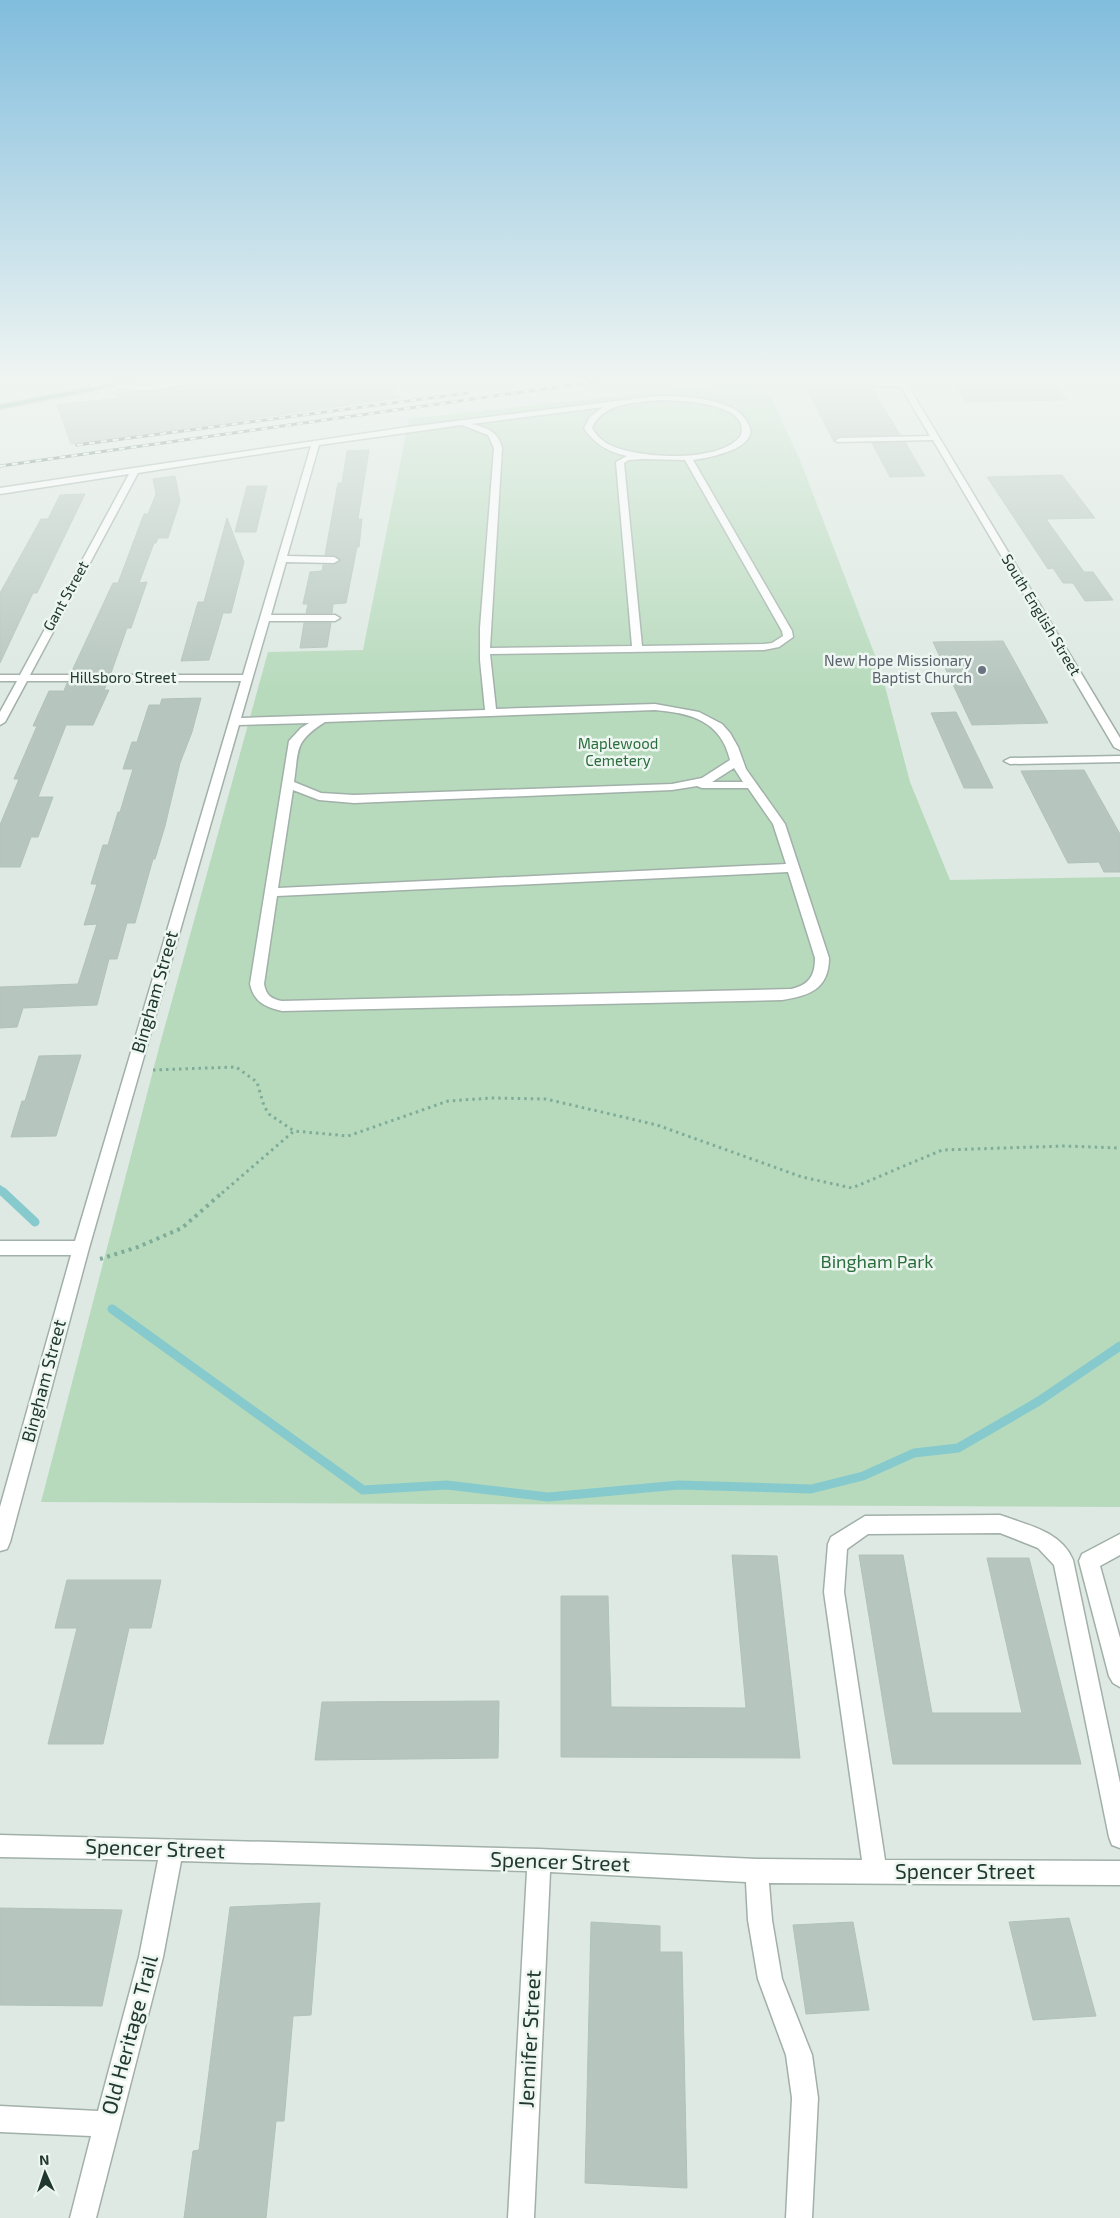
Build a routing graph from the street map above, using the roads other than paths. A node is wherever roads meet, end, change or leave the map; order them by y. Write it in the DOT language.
graph roads {
  1 [pos="60,483"];
  2 [pos="128,483"];
  3 [pos="304,483"];
  4 [pos="496,483"];
  5 [pos="622,483"];
  6 [pos="702,483"];
  7 [pos="962,483"];
  8 [pos="0,491"];
  9 [pos="282,559"];
  10 [pos="334,560"];
  11 [pos="264,618"];
  12 [pos="335,618"];
  13 [pos="637,649"];
  14 [pos="485,651"];
  15 [pos="0,678"];
  16 [pos="22,678"];
  17 [pos="246,678"];
  18 [pos="491,713"];
  19 [pos="322,719"];
  20 [pos="262,721"];
  21 [pos="0,722"];
  22 [pos="234,722"];
  23 [pos="289,736"];
  24 [pos="1117,736"];
  25 [pos="1120,747"];
  26 [pos="1120,758"];
  27 [pos="1010,761"];
  28 [pos="736,762"];
  29 [pos="288,784"];
  30 [pos="693,785"];
  31 [pos="750,785"];
  32 [pos="794,868"];
  33 [pos="272,892"];
  34 [pos="0,1248"];
  35 [pos="81,1248"];
  36 [pos="0,1542"];
  37 [pos="1120,1544"];
  38 [pos="1063,1560"];
  39 [pos="1089,1561"];
  40 [pos="1120,1676"];
  41 [pos="1120,1837"];
  42 [pos="0,1846"];
  43 [pos="172,1850"];
  44 [pos="540,1860"];
  45 [pos="757,1871"];
  46 [pos="875,1872"];
  47 [pos="1120,1873"];
  48 [pos="0,2119"];
  49 [pos="107,2124"];
  50 [pos="83,2218"];
  51 [pos="521,2218"];
  52 [pos="799,2218"];
  1 -- 8 [label="street"];
  2 -- 16 [label="street, Gant Street"];
  3 -- 9 [label="street, Bingham Street"];
  4 -- 14 [label="street"];
  5 -- 13 [label="street"];
  6 -- 13 [label="street"];
  7 -- 24 [label="street, South English Street"];
  9 -- 10 [label="street"];
  9 -- 11 [label="street, Bingham Street"];
  11 -- 12 [label="street"];
  11 -- 17 [label="street, Bingham Street"];
  13 -- 14 [label="street"];
  14 -- 18 [label="street"];
  15 -- 16 [label="street, Hillsboro Street"];
  16 -- 17 [label="street, Hillsboro Street"];
  16 -- 21 [label="street, Gant Street"];
  17 -- 22 [label="street, Bingham Street"];
  18 -- 19 [label="street"];
  18 -- 28 [label="street"];
  19 -- 20 [label="street"];
  19 -- 23 [label="street"];
  20 -- 22 [label="street"];
  20 -- 23 [label="street"];
  22 -- 35 [label="street, Bingham Street"];
  23 -- 29 [label="street"];
  24 -- 25 [label="street, South English Street"];
  26 -- 27 [label="street"];
  28 -- 30 [label="street"];
  28 -- 31 [label="street"];
  29 -- 30 [label="street"];
  29 -- 33 [label="street"];
  30 -- 31 [label="street"];
  31 -- 32 [label="street"];
  32 -- 33 [label="street"];
  32 -- 33 [label="street"];
  34 -- 35 [label="street"];
  35 -- 36 [label="street, Bingham Street"];
  37 -- 39 [label="street"];
  38 -- 39 [label="street"];
  38 -- 41 [label="street"];
  38 -- 46 [label="street"];
  39 -- 40 [label="street"];
  42 -- 43 [label="street, Spencer Street"];
  43 -- 44 [label="street, Spencer Street"];
  43 -- 49 [label="street, Old Heritage Trail"];
  44 -- 45 [label="street, Spencer Street"];
  44 -- 51 [label="street, Jennifer Street"];
  45 -- 46 [label="street, Spencer Street"];
  45 -- 52 [label="street"];
  46 -- 47 [label="street, Spencer Street"];
  48 -- 49 [label="street"];
  49 -- 50 [label="street, Old Heritage Trail"];
}
